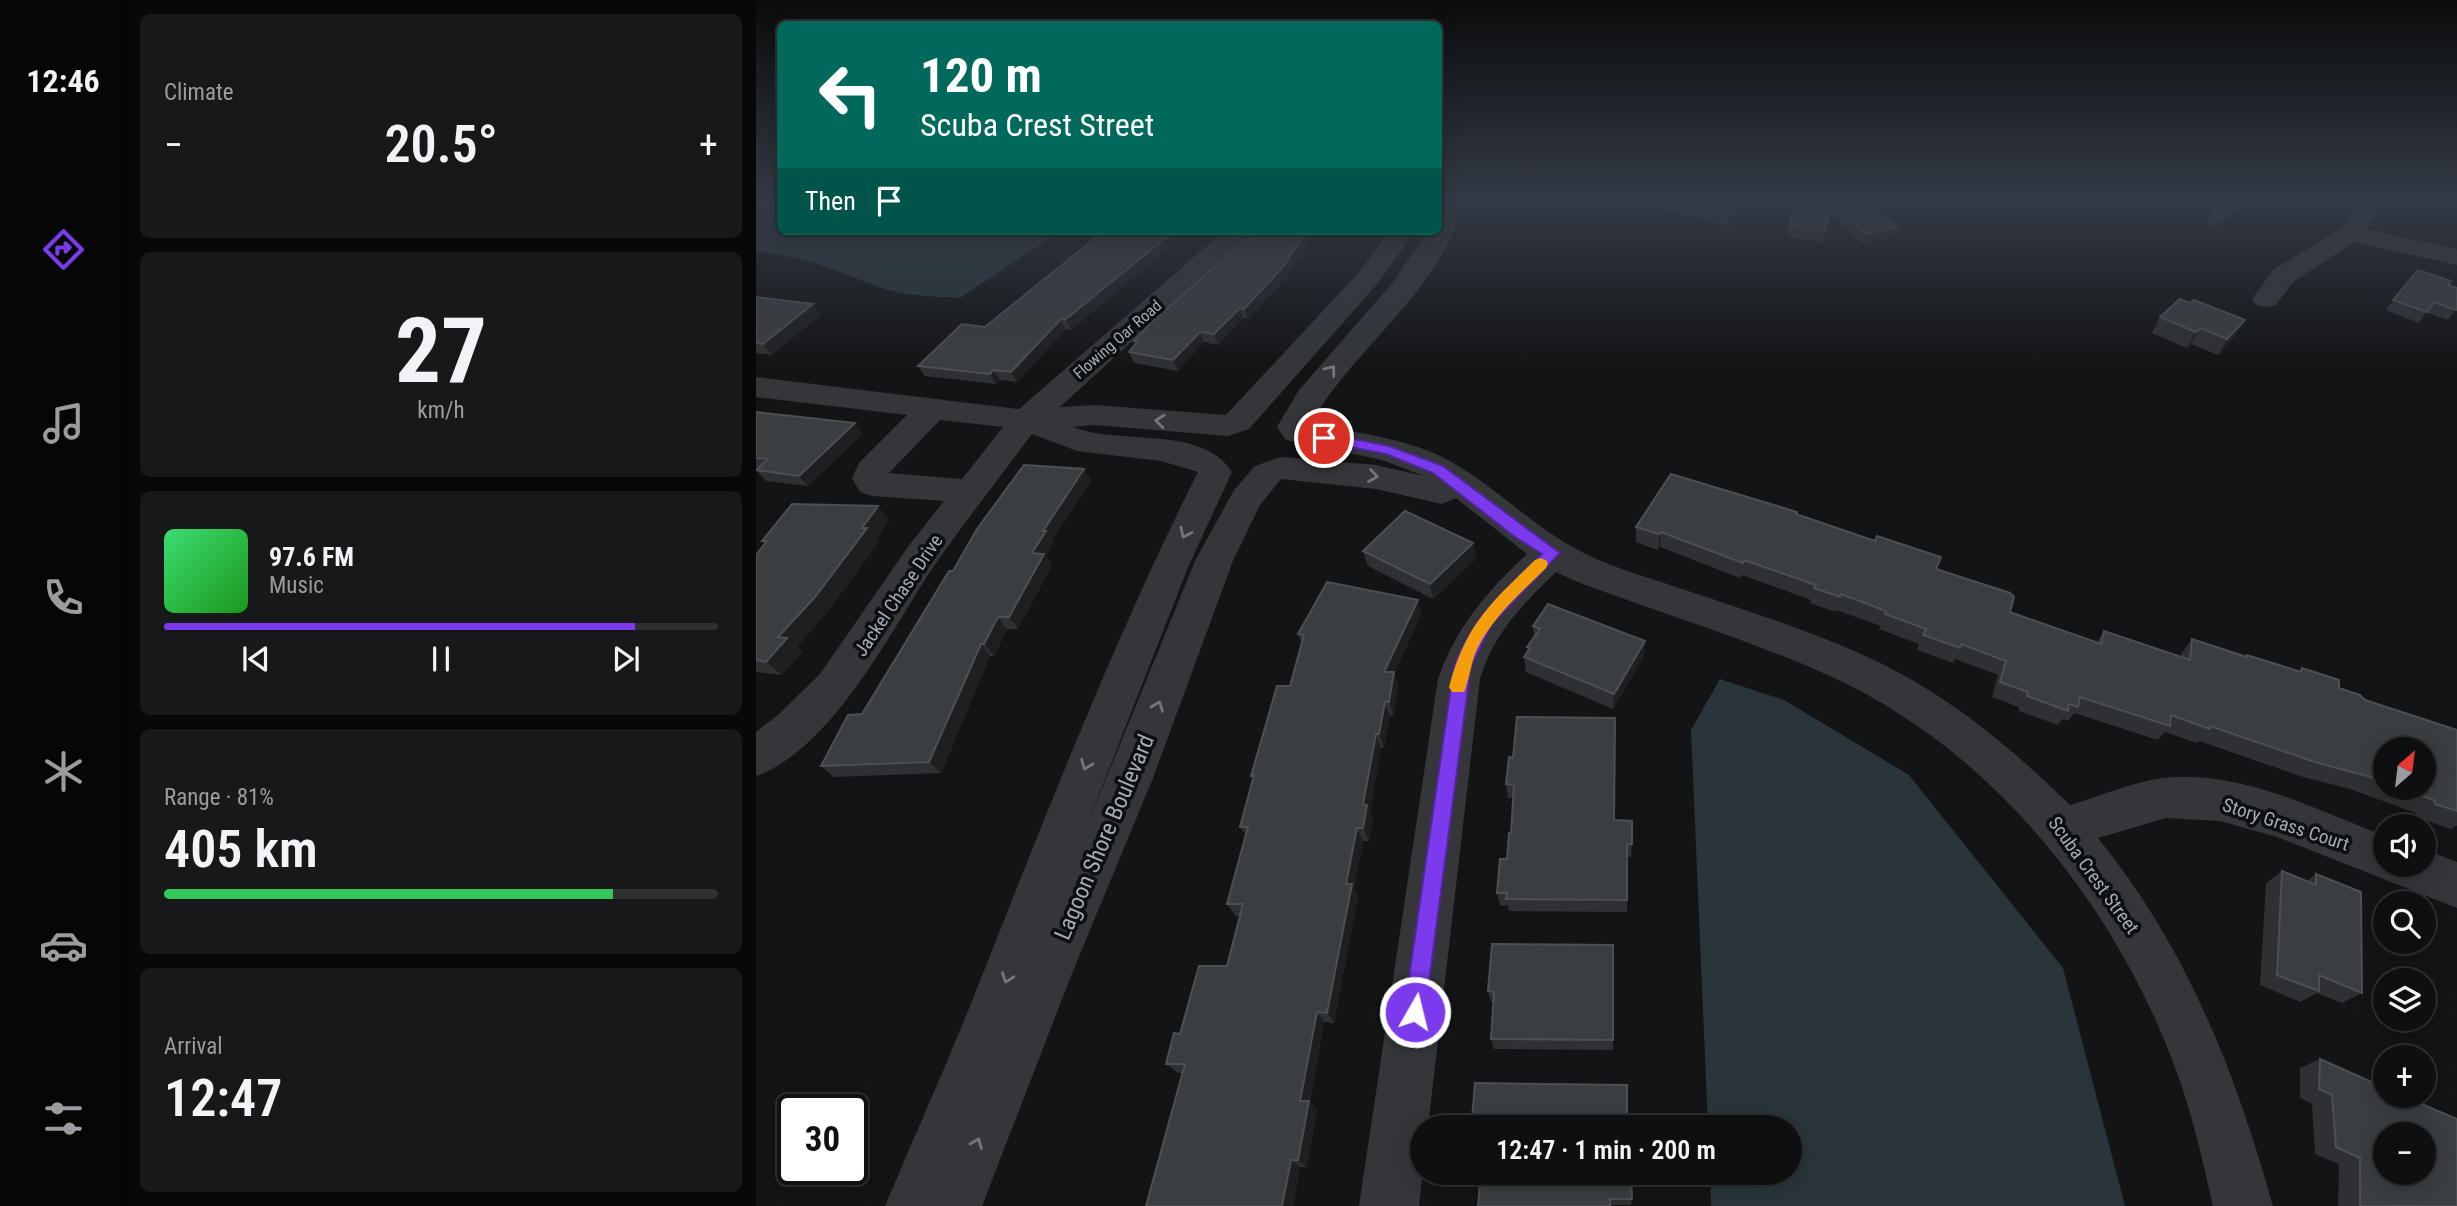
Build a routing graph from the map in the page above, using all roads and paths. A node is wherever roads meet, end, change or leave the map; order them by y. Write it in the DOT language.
graph roads {
  1 [pos="1213,254"];
  2 [pos="1386,254"];
  3 [pos="1427,254"];
  4 [pos="2316,254"];
  5 [pos="2266,299"];
  6 [pos="756,387"];
  7 [pos="933,408"];
  8 [pos="1026,420"];
  9 [pos="1233,424"];
  10 [pos="1296,429"];
  11 [pos="1212,468"];
  12 [pos="1274,471"];
  13 [pos="969,491"];
  14 [pos="1504,520"];
  15 [pos="1552,553"];
  16 [pos="756,757"];
  17 [pos="2063,828"];
  18 [pos="2373,853"];
  19 [pos="2436,877"];
  20 [pos="2457,885"];
  21 [pos="915,1206"];
  22 [pos="952,1206"];
  23 [pos="1389,1206"];
  24 [pos="2243,1206"];
  1 -- 8 [label="street, Flowing Oar Road"];
  2 -- 9 [label="street"];
  10 -- 3 [label="street, one-way"];
  4 -- 5 [label="street"];
  6 -- 7 [label="street"];
  7 -- 8 [label="street"];
  7 -- 13 [label="street"];
  9 -- 8 [label="street, one-way"];
  8 -- 11 [label="street"];
  8 -- 13 [label="street, Jackel Chase Drive"];
  9 -- 10 [label="street"];
  9 -- 11 [label="street"];
  10 -- 12 [label="street"];
  10 -- 14 [label="street, Scuba Crest Street"];
  11 -- 12 [label="street"];
  11 -- 21 [label="street, Lagoon Shore Boulevard, one-way"];
  12 -- 14 [label="street, Scuba Crest Street, one-way"];
  22 -- 12 [label="street, Lagoon Shore Boulevard, one-way"];
  13 -- 16 [label="street, Jackel Chase Drive"];
  14 -- 15 [label="street, Scuba Crest Street"];
  15 -- 17 [label="street, Scuba Crest Street"];
  15 -- 23 [label="street"];
  17 -- 18 [label="street, Story Grass Court"];
  17 -- 24 [label="street, Scuba Crest Street"];
  19 -- 20 [label="street"];
}
